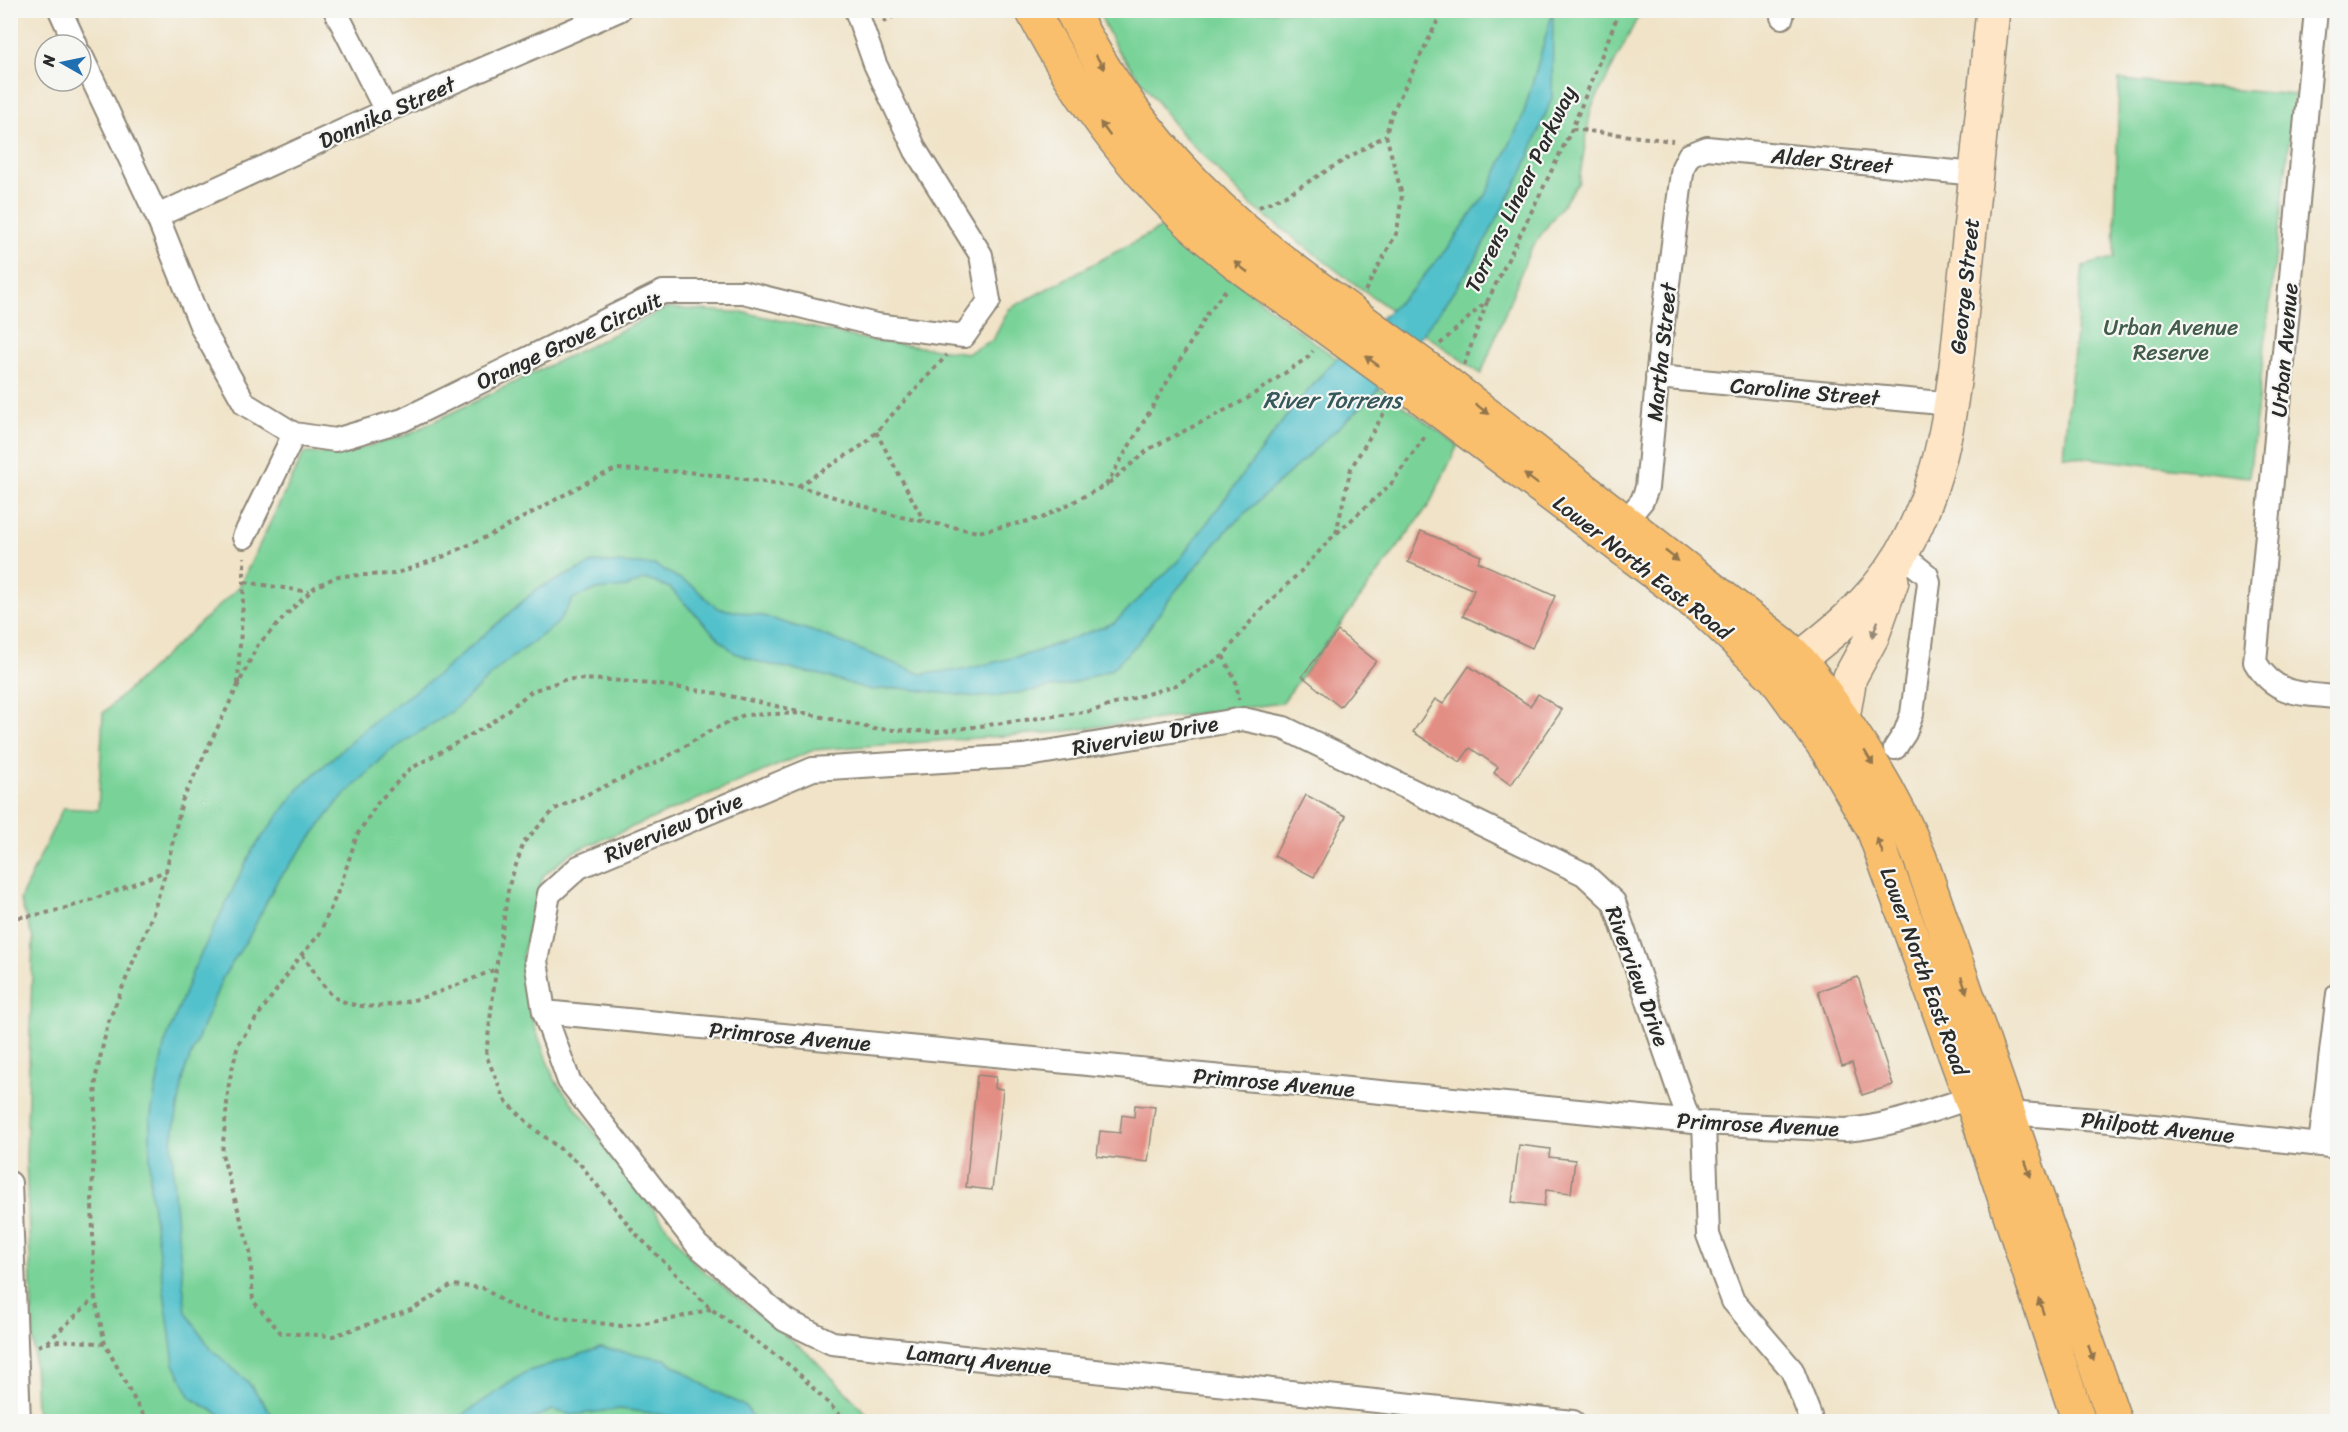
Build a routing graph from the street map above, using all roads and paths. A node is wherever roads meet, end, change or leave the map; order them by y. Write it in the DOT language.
graph roads {
  1 [pos="60,10"];
  2 [pos="335,10"];
  3 [pos="619,10"];
  4 [pos="856,10"];
  5 [pos="1032,10"];
  6 [pos="1071,10"];
  7 [pos="1620,10"];
  8 [pos="1993,10"];
  9 [pos="2316,10"];
  10 [pos="71,33"];
  11 [pos="93,81"];
  12 [pos="386,111"];
  13 [pos="1572,129"];
  14 [pos="1386,135"];
  15 [pos="1689,155"];
  16 [pos="1976,174"];
  17 [pos="156,216"];
  18 [pos="1231,220"];
  19 [pos="1241,268"];
  20 [pos="1301,293"];
  21 [pos="964,336"];
  22 [pos="1657,377"];
  23 [pos="1421,380"];
  24 [pos="1952,404"];
  25 [pos="876,432"];
  26 [pos="294,434"];
  27 [pos="798,486"];
  28 [pos="924,522"];
  29 [pos="1619,530"];
  30 [pos="244,537"];
  31 [pos="1901,554"];
  32 [pos="245,582"];
  33 [pos="310,592"];
  34 [pos="1223,656"];
  35 [pos="1787,668"];
  36 [pos="238,688"];
  37 [pos="2337,697"];
  38 [pos="805,712"];
  39 [pos="1843,718"];
  40 [pos="1243,719"];
  41 [pos="1895,748"];
  42 [pos="166,871"];
  43 [pos="10,918"];
  44 [pos="302,954"];
  45 [pos="496,969"];
  46 [pos="2337,994"];
  47 [pos="543,1012"];
  48 [pos="1990,1106"];
  49 [pos="1696,1122"];
  50 [pos="2329,1146"];
  51 [pos="10,1183"];
  52 [pos="95,1298"];
  53 [pos="711,1309"];
  54 [pos="47,1342"];
  55 [pos="105,1344"];
  56 [pos="17,1354"];
  57 [pos="19,1422"];
  58 [pos="150,1422"];
  59 [pos="847,1422"];
  60 [pos="1574,1422"];
  61 [pos="1810,1422"];
  62 [pos="2079,1422"];
  63 [pos="2115,1422"];
  1 -- 10 [label="street"];
  2 -- 12 [label="street"];
  3 -- 12 [label="street, Donnika Street"];
  4 -- 21 [label="street"];
  19 -- 5 [label="main road, Lower North East Road, one-way"];
  6 -- 18 [label="main road, Lower North East Road, one-way"];
  7 -- 13 [label="path, Torrens Linear Parkway"];
  8 -- 16 [label="street, George Street"];
  9 -- 37 [label="street, Urban Avenue"];
  11 -- 17 [label="street, Orange Grove Circuit"];
  12 -- 17 [label="street, Donnika Street"];
  13 -- 15 [label="path"];
  13 -- 23 [label="path, Torrens Linear Parkway"];
  14 -- 18 [label="path"];
  15 -- 16 [label="street, Alder Street"];
  15 -- 22 [label="street, Martha Street"];
  16 -- 24 [label="street, George Street"];
  17 -- 26 [label="street, Orange Grove Circuit"];
  18 -- 20 [label="main road, Lower North East Road"];
  19 -- 20 [label="main road, Lower North East Road"];
  19 -- 28 [label="path"];
  20 -- 23 [label="main road, Lower North East Road, bridge"];
  21 -- 25 [label="path"];
  21 -- 26 [label="street, Orange Grove Circuit"];
  22 -- 24 [label="street, Caroline Street"];
  22 -- 29 [label="street, Martha Street"];
  23 -- 29 [label="main road, Lower North East Road"];
  23 -- 34 [label="path, Torrens Linear Parkway"];
  24 -- 31 [label="street, George Street"];
  25 -- 27 [label="path"];
  25 -- 28 [label="path"];
  26 -- 30 [label="street"];
  27 -- 28 [label="path"];
  27 -- 33 [label="path"];
  29 -- 35 [label="main road, Lower North East Road"];
  30 -- 32 [label="path"];
  31 -- 35 [label="street, George Street"];
  31 -- 39 [label="street, George Street, one-way"];
  31 -- 41 [label="street"];
  32 -- 33 [label="path"];
  32 -- 36 [label="path"];
  33 -- 36 [label="path"];
  34 -- 38 [label="path, Torrens Linear Parkway"];
  34 -- 40 [label="path"];
  35 -- 39 [label="main road, Lower North East Road"];
  48 -- 35 [label="main road, Lower North East Road, one-way"];
  36 -- 42 [label="path"];
  38 -- 44 [label="path"];
  38 -- 45 [label="path, Torrens Linear Parkway"];
  39 -- 48 [label="main road, Lower North East Road, one-way"];
  40 -- 47 [label="street, Riverview Drive"];
  40 -- 49 [label="street, Riverview Drive"];
  42 -- 43 [label="path"];
  42 -- 52 [label="path"];
  44 -- 45 [label="path"];
  44 -- 53 [label="path"];
  45 -- 53 [label="path, Torrens Linear Parkway"];
  46 -- 50 [label="street"];
  47 -- 49 [label="street, Primrose Avenue"];
  47 -- 60 [label="street, Lamary Avenue"];
  48 -- 49 [label="street, Primrose Avenue"];
  48 -- 50 [label="street, Philpott Avenue"];
  62 -- 48 [label="main road, Lower North East Road, one-way"];
  48 -- 63 [label="main road, Lower North East Road, one-way"];
  49 -- 61 [label="street, Riverview Drive"];
  51 -- 56 [label="street"];
  52 -- 54 [label="path"];
  52 -- 55 [label="path"];
  53 -- 59 [label="path, Torrens Linear Parkway"];
  54 -- 55 [label="path"];
  54 -- 56 [label="path"];
  55 -- 58 [label="path"];
  56 -- 57 [label="street"];
}
